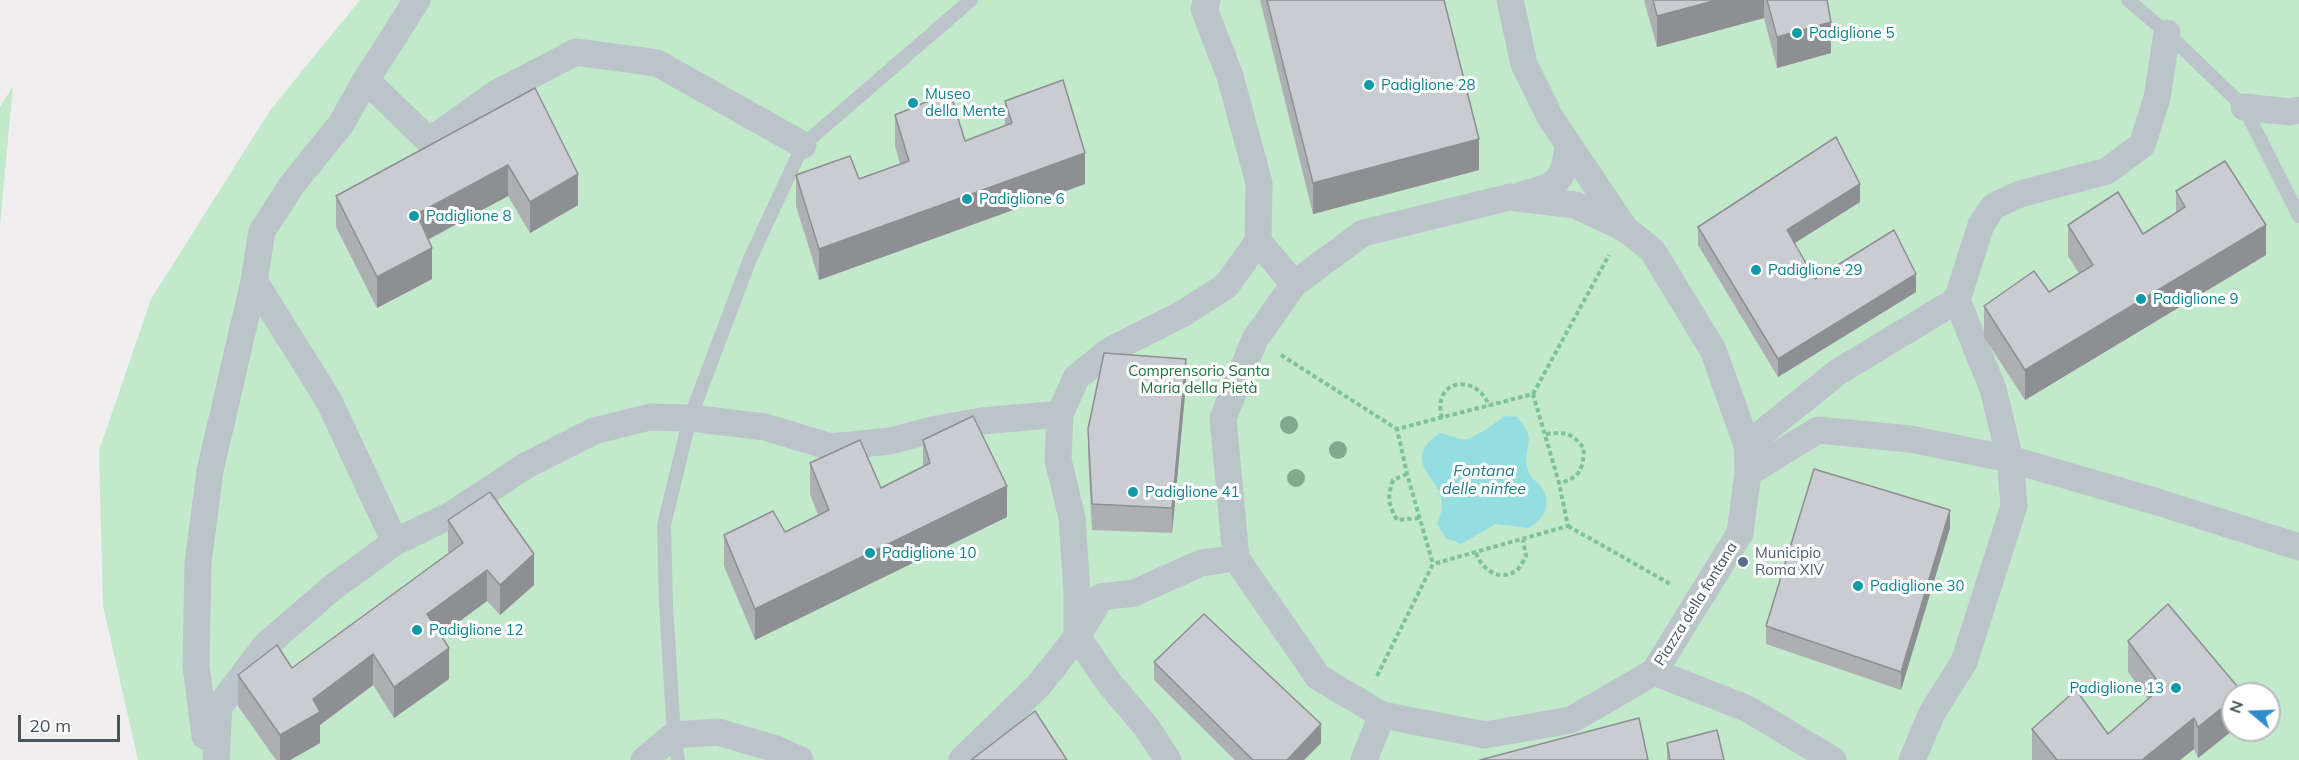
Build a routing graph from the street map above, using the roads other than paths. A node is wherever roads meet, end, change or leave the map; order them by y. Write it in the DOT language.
graph roads {
  1 [pos="417,0"];
  2 [pos="971,0"];
  3 [pos="1510,0"];
  4 [pos="2128,0"];
  5 [pos="1202,3"];
  6 [pos="2168,33"];
  7 [pos="366,80"];
  8 [pos="2244,107"];
  9 [pos="2299,111"];
  10 [pos="803,145"];
  11 [pos="1568,146"];
  12 [pos="1510,197"];
  13 [pos="2299,216"];
  14 [pos="1624,228"];
  15 [pos="1258,241"];
  16 [pos="254,281"];
  17 [pos="1294,284"];
  18 [pos="1957,300"];
  19 [pos="1060,414"];
  20 [pos="690,418"];
  21 [pos="1747,445"];
  22 [pos="2010,459"];
  23 [pos="1748,473"];
  24 [pos="395,543"];
  25 [pos="2299,547"];
  26 [pos="1236,558"];
  27 [pos="1077,637"];
  28 [pos="1654,672"];
  29 [pos="1373,710"];
  30 [pos="676,747"];
  31 [pos="208,760"];
  32 [pos="216,760"];
  33 [pos="644,760"];
  34 [pos="800,760"];
  35 [pos="962,760"];
  36 [pos="1168,760"];
  37 [pos="1364,760"];
  38 [pos="1833,760"];
  39 [pos="1912,760"];
  1 -- 7 [label="street"];
  2 -- 10 [label="lane"];
  3 -- 11 [label="street"];
  4 -- 6 [label="lane"];
  5 -- 15 [label="street"];
  6 -- 8 [label="lane"];
  6 -- 18 [label="street"];
  7 -- 10 [label="street"];
  7 -- 16 [label="street"];
  8 -- 9 [label="street"];
  8 -- 13 [label="lane"];
  10 -- 20 [label="lane"];
  11 -- 12 [label="street"];
  11 -- 14 [label="street"];
  12 -- 14 [label="street, Piazza della fontana"];
  12 -- 17 [label="street, Piazza della fontana"];
  14 -- 21 [label="street, Piazza della fontana"];
  15 -- 17 [label="street"];
  15 -- 19 [label="street"];
  16 -- 24 [label="street"];
  16 -- 31 [label="street"];
  17 -- 26 [label="street, Piazza della fontana"];
  18 -- 21 [label="street"];
  18 -- 22 [label="street"];
  19 -- 20 [label="street"];
  19 -- 27 [label="street"];
  20 -- 24 [label="street"];
  20 -- 30 [label="lane"];
  21 -- 23 [label="street, Piazza della fontana"];
  22 -- 23 [label="street"];
  22 -- 25 [label="street"];
  22 -- 39 [label="street"];
  23 -- 28 [label="street, Piazza della fontana"];
  24 -- 32 [label="street"];
  26 -- 27 [label="street"];
  26 -- 29 [label="street, Piazza della fontana"];
  27 -- 35 [label="street"];
  27 -- 36 [label="street"];
  28 -- 29 [label="street, Piazza della fontana"];
  28 -- 38 [label="street"];
  29 -- 37 [label="street"];
  30 -- 33 [label="street"];
  30 -- 34 [label="street"];
}
